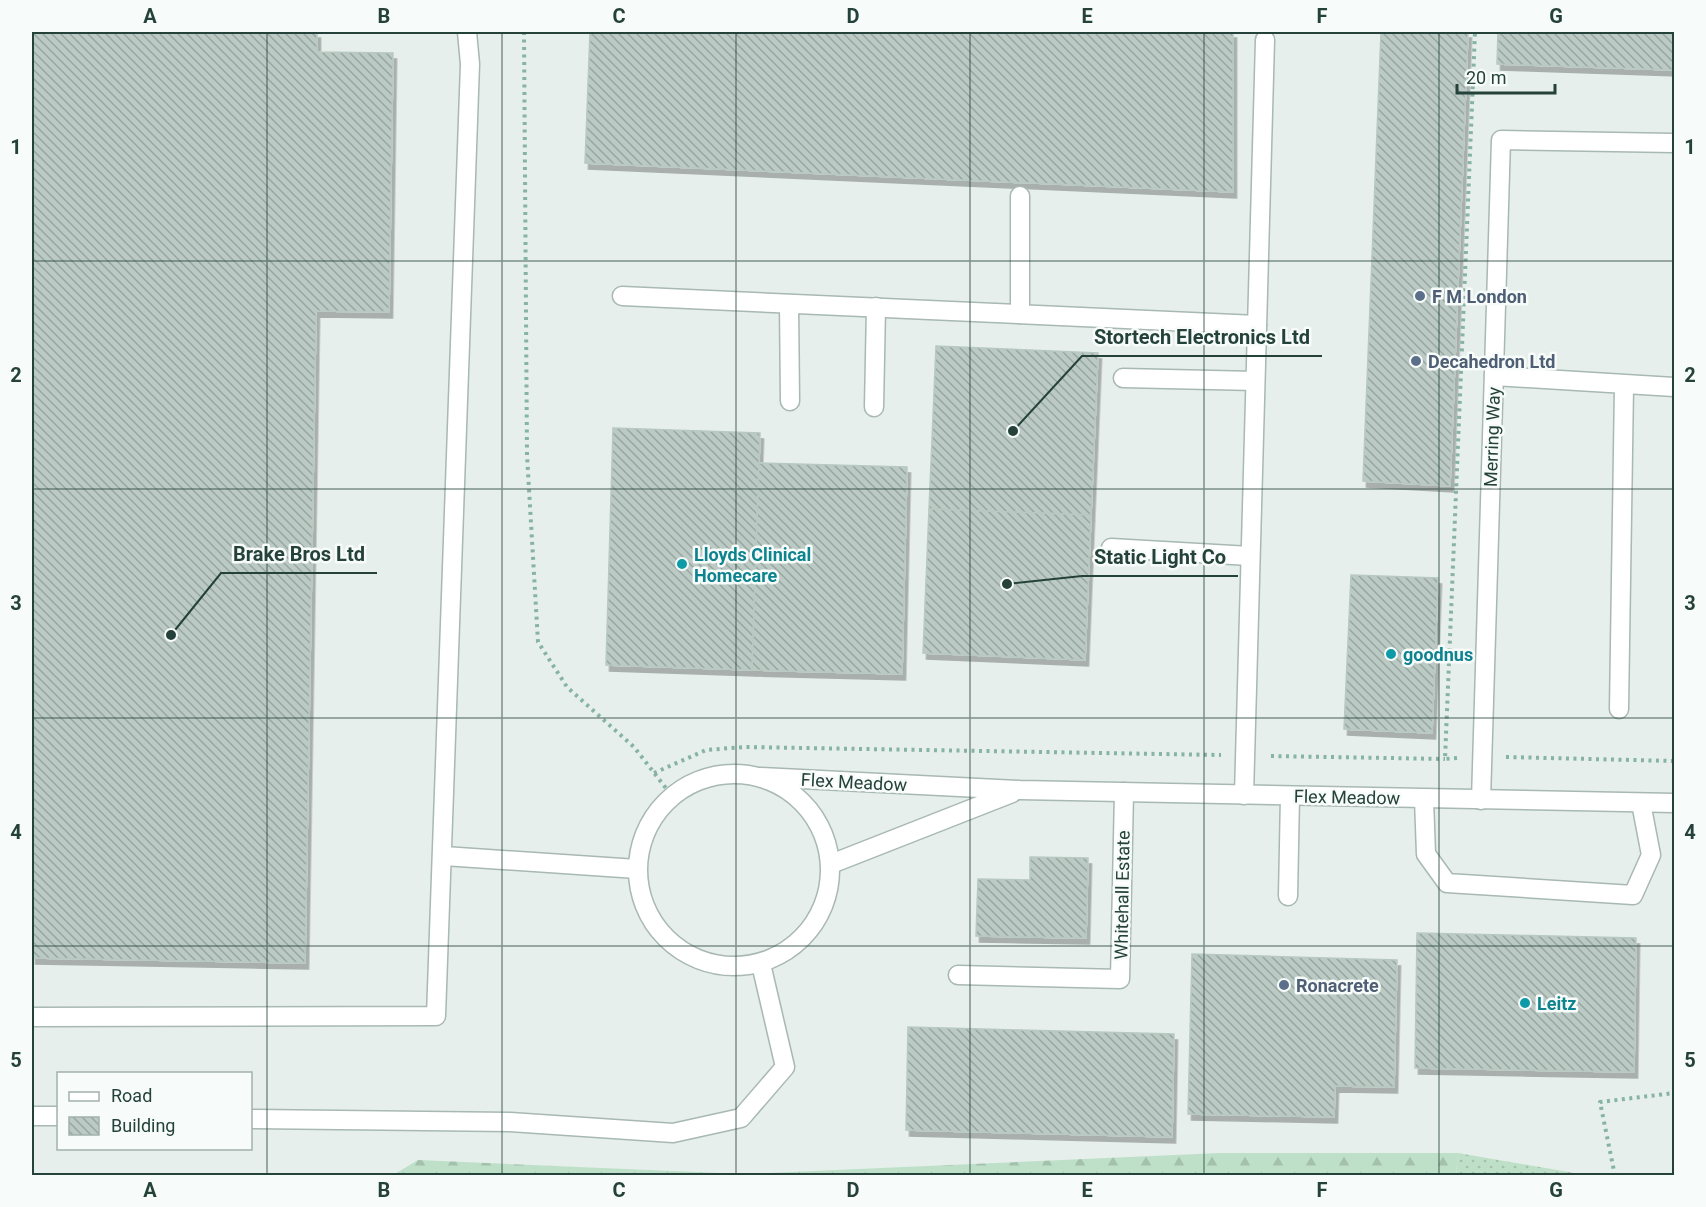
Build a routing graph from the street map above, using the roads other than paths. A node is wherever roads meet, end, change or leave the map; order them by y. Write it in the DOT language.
graph roads {
  1 [pos="467,32"];
  2 [pos="1265,40"];
  3 [pos="1674,143"];
  4 [pos="1020,196"];
  5 [pos="622,296"];
  6 [pos="789,304"];
  7 [pos="876,308"];
  8 [pos="1020,314"];
  9 [pos="1257,325"];
  10 [pos="1494,376"];
  11 [pos="1123,378"];
  12 [pos="1255,381"];
  13 [pos="1624,386"];
  14 [pos="1674,387"];
  15 [pos="790,401"];
  16 [pos="874,407"];
  17 [pos="1111,549"];
  18 [pos="1250,556"];
  19 [pos="1619,709"];
  20 [pos="759,777"];
  21 [pos="1020,790"];
  22 [pos="1124,792"];
  23 [pos="1244,795"];
  24 [pos="1290,796"];
  25 [pos="1424,799"];
  26 [pos="1481,800"];
  27 [pos="1641,802"];
  28 [pos="1674,803"];
  29 [pos="444,856"];
  30 [pos="831,864"];
  31 [pos="637,869"];
  32 [pos="1288,896"];
  33 [pos="761,964"];
  34 [pos="958,975"];
  35 [pos="32,1017"];
  36 [pos="32,1116"];
  37 [pos="57,1116"];
  38 [pos="252,1119"];
  1 -- 29 [label="street"];
  2 -- 9 [label="street"];
  3 -- 10 [label="street, Merring Way"];
  4 -- 8 [label="street"];
  5 -- 6 [label="street"];
  6 -- 7 [label="street"];
  6 -- 15 [label="street"];
  7 -- 8 [label="street"];
  7 -- 16 [label="street"];
  8 -- 9 [label="street"];
  9 -- 12 [label="street"];
  10 -- 13 [label="street"];
  10 -- 26 [label="street, Merring Way"];
  11 -- 12 [label="street"];
  12 -- 18 [label="street"];
  13 -- 14 [label="street"];
  13 -- 19 [label="street"];
  17 -- 18 [label="street"];
  18 -- 23 [label="street"];
  20 -- 21 [label="street, Flex Meadow"];
  20 -- 30 [label="street, Flex Meadow"];
  20 -- 31 [label="street, Flex Meadow"];
  21 -- 22 [label="street, Flex Meadow"];
  21 -- 30 [label="street, Flex Meadow"];
  22 -- 23 [label="street, Flex Meadow"];
  22 -- 34 [label="street, Whitehall Estate"];
  23 -- 24 [label="street, Flex Meadow"];
  24 -- 25 [label="street, Flex Meadow"];
  24 -- 32 [label="street"];
  25 -- 26 [label="street, Flex Meadow"];
  25 -- 27 [label="street"];
  26 -- 27 [label="street, Flex Meadow"];
  27 -- 28 [label="street, Flex Meadow"];
  29 -- 31 [label="street"];
  29 -- 35 [label="street"];
  30 -- 33 [label="street, Flex Meadow"];
  31 -- 33 [label="street, Flex Meadow"];
  33 -- 38 [label="street"];
  36 -- 37 [label="street"];
}
